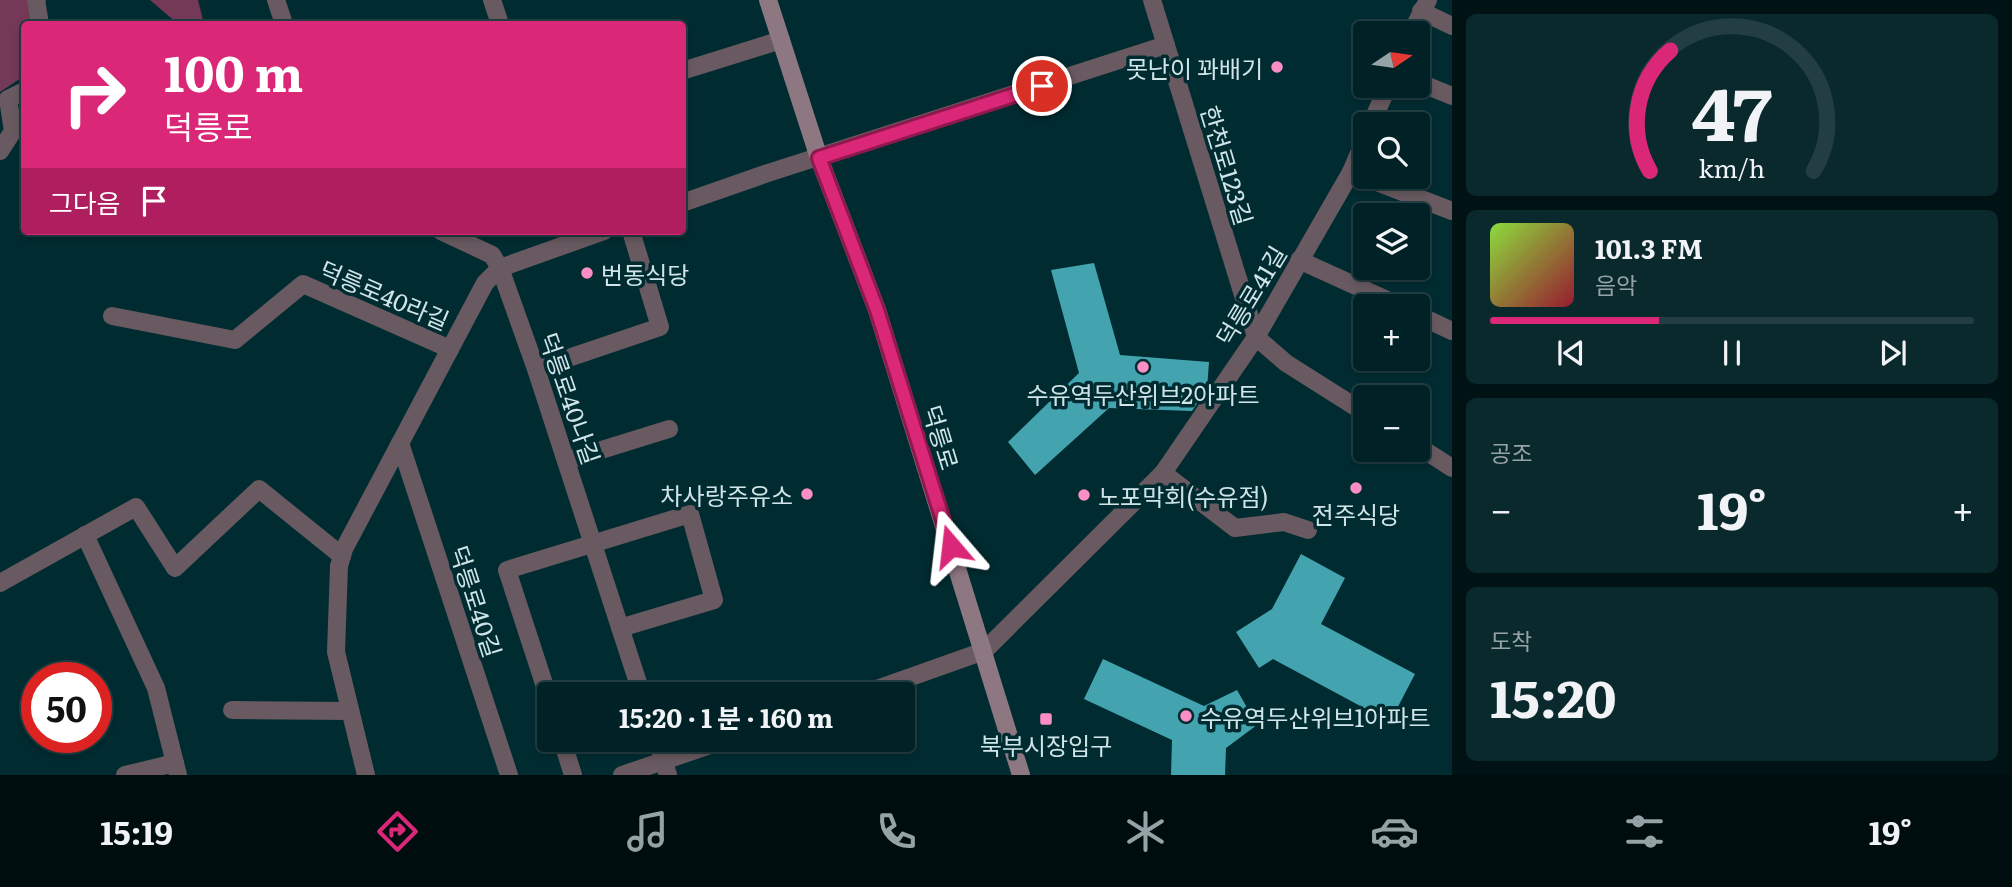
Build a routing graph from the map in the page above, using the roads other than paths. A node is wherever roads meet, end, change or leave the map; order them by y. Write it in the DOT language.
graph roads {
  1 [pos="36,0"];
  2 [pos="276,0"];
  3 [pos="492,0"];
  4 [pos="768,0"];
  5 [pos="1152,0"];
  6 [pos="1424,5"];
  7 [pos="40,21"];
  8 [pos="283,21"];
  9 [pos="499,21"];
  10 [pos="1417,21"];
  11 [pos="1452,26"];
  12 [pos="781,40"];
  13 [pos="1166,46"];
  14 [pos="686,70"];
  15 [pos="1430,87"];
  16 [pos="21,92"];
  17 [pos="1452,96"];
  18 [pos="0,151"];
  19 [pos="819,158"];
  20 [pos="1353,167"];
  21 [pos="1351,172"];
  22 [pos="686,202"];
  23 [pos="1452,211"];
  24 [pos="450,235"];
  25 [pos="632,235"];
  26 [pos="569,237"];
  27 [pos="1299,260"];
  28 [pos="500,268"];
  29 [pos="1374,294"];
  30 [pos="112,316"];
  31 [pos="1430,320"];
  32 [pos="1452,331"];
  33 [pos="1256,337"];
  34 [pos="450,349"];
  35 [pos="536,369"];
  36 [pos="1353,405"];
  37 [pos="669,429"];
  38 [pos="400,443"];
  39 [pos="1430,454"];
  40 [pos="566,461"];
  41 [pos="1452,468"];
  42 [pos="1163,473"];
  43 [pos="1308,530"];
  44 [pos="85,535"];
  45 [pos="593,544"];
  46 [pos="342,556"];
  47 [pos="0,583"];
  48 [pos="621,628"];
  49 [pos="984,651"];
  50 [pos="543,682"];
  51 [pos="638,682"];
  52 [pos="897,682"];
  53 [pos="232,710"];
  54 [pos="350,711"];
  55 [pos="566,752"];
  56 [pos="700,752"];
  57 [pos="666,768"];
  58 [pos="176,769"];
  59 [pos="125,775"];
  60 [pos="366,775"];
  61 [pos="509,775"];
  62 [pos="573,775"];
  63 [pos="622,775"];
  64 [pos="1021,775"];
  1 -- 7 [label="street"];
  2 -- 8 [label="street"];
  3 -- 9 [label="street"];
  4 -- 12 [label="main road, 덕릉로"];
  5 -- 13 [label="street, 한천로123길"];
  6 -- 10 [label="street"];
  6 -- 11 [label="street"];
  12 -- 14 [label="street"];
  12 -- 19 [label="main road, 덕릉로"];
  13 -- 19 [label="street"];
  13 -- 33 [label="street, 한천로123길"];
  15 -- 17 [label="street"];
  16 -- 18 [label="street"];
  19 -- 22 [label="street"];
  19 -- 49 [label="main road, 덕릉로"];
  20 -- 21 [label="street, 덕릉로41길"];
  21 -- 23 [label="street"];
  21 -- 27 [label="street, 덕릉로41길"];
  24 -- 28 [label="street"];
  25 -- 35 [label="street"];
  26 -- 28 [label="street"];
  27 -- 29 [label="street"];
  27 -- 33 [label="street, 덕릉로41길"];
  28 -- 34 [label="street"];
  28 -- 35 [label="street, 덕릉로40나길"];
  30 -- 34 [label="street, 덕릉로40라길"];
  31 -- 32 [label="street"];
  33 -- 36 [label="street"];
  33 -- 42 [label="street, 덕릉로41길"];
  34 -- 38 [label="street"];
  35 -- 40 [label="street, 덕릉로40나길"];
  37 -- 40 [label="street"];
  38 -- 46 [label="street"];
  38 -- 61 [label="street, 덕릉로40길"];
  39 -- 41 [label="street"];
  40 -- 45 [label="street, 덕릉로40나길"];
  42 -- 43 [label="street"];
  42 -- 49 [label="street, 덕릉로41길"];
  44 -- 46 [label="street"];
  44 -- 47 [label="street"];
  44 -- 58 [label="street"];
  45 -- 48 [label="street, 덕릉로40나길"];
  45 -- 48 [label="street"];
  45 -- 50 [label="street"];
  46 -- 54 [label="street"];
  48 -- 51 [label="street, 덕릉로40나길"];
  49 -- 52 [label="street"];
  49 -- 64 [label="main road, 덕릉로"];
  53 -- 54 [label="street"];
  54 -- 60 [label="street"];
  55 -- 62 [label="street"];
  56 -- 57 [label="street"];
  57 -- 63 [label="street"];
  58 -- 59 [label="street"];
}
